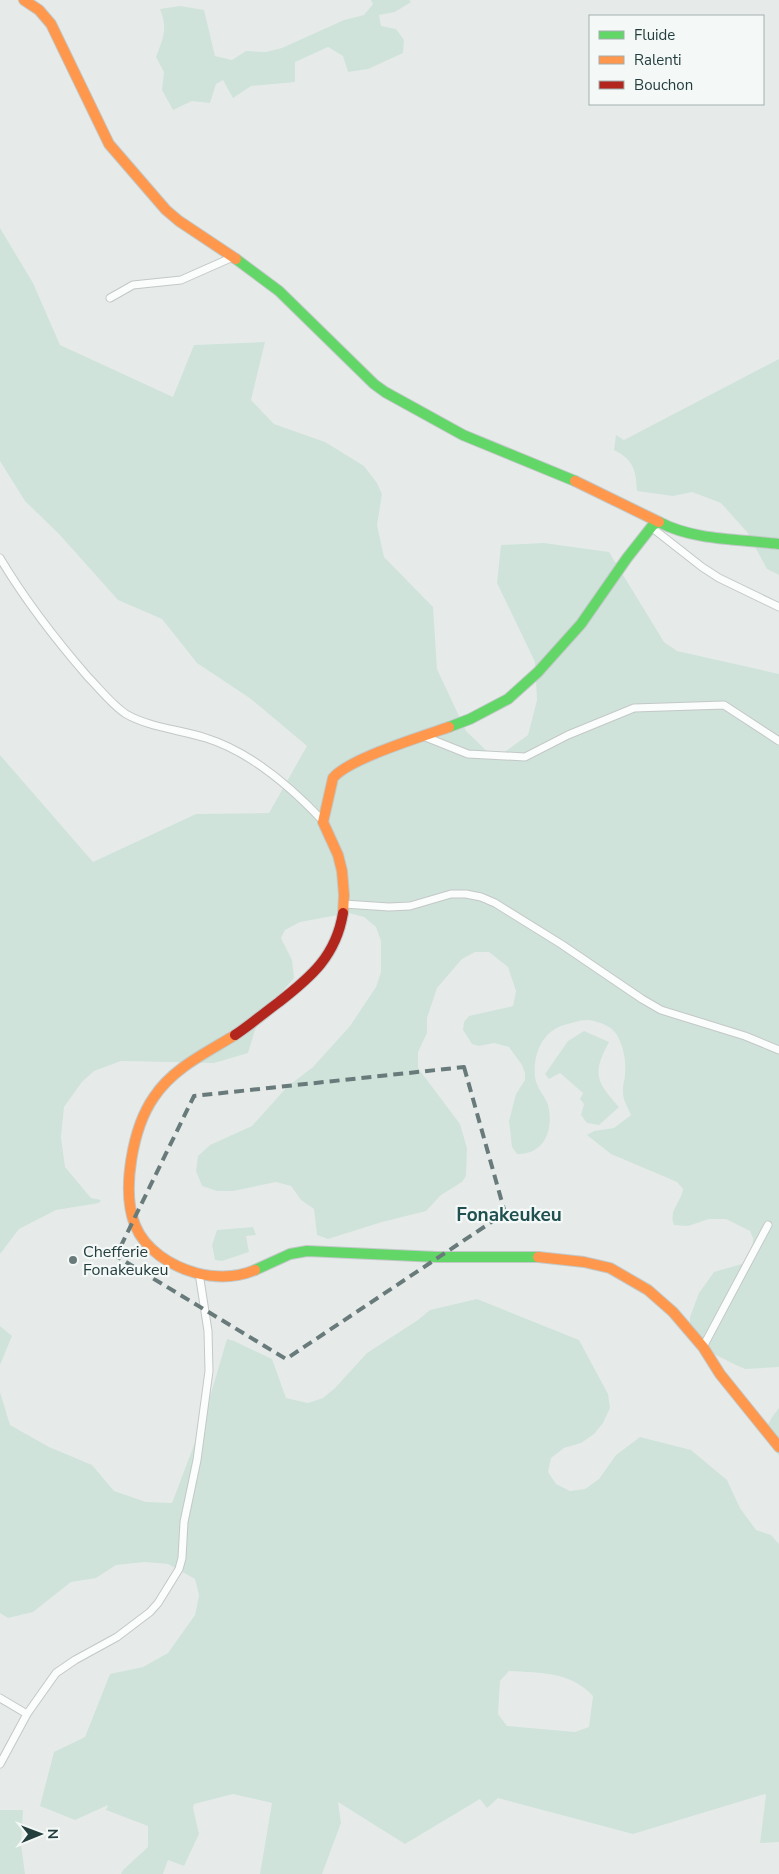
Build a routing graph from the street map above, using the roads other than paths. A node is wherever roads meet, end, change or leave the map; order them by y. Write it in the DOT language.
graph roads {
  1 [pos="24,0"];
  2 [pos="233,257"];
  3 [pos="110,298"];
  4 [pos="655,524"];
  5 [pos="779,544"];
  6 [pos="0,558"];
  7 [pos="779,607"];
  8 [pos="422,736"];
  9 [pos="779,741"];
  10 [pos="323,821"];
  11 [pos="344,904"];
  12 [pos="779,1050"];
  13 [pos="768,1225"];
  14 [pos="199,1273"];
  15 [pos="703,1347"];
  16 [pos="779,1447"];
  17 [pos="0,1698"];
  18 [pos="27,1714"];
  19 [pos="0,1764"];
  1 -- 2 [label="street"];
  2 -- 3 [label="street"];
  2 -- 4 [label="street"];
  4 -- 5 [label="street"];
  4 -- 7 [label="street"];
  4 -- 8 [label="street"];
  6 -- 10 [label="street"];
  8 -- 9 [label="street"];
  8 -- 10 [label="street"];
  10 -- 11 [label="street"];
  11 -- 12 [label="street"];
  11 -- 14 [label="street"];
  13 -- 15 [label="street"];
  14 -- 15 [label="street"];
  14 -- 18 [label="street"];
  15 -- 16 [label="street"];
  17 -- 18 [label="street"];
  18 -- 19 [label="street"];
}
